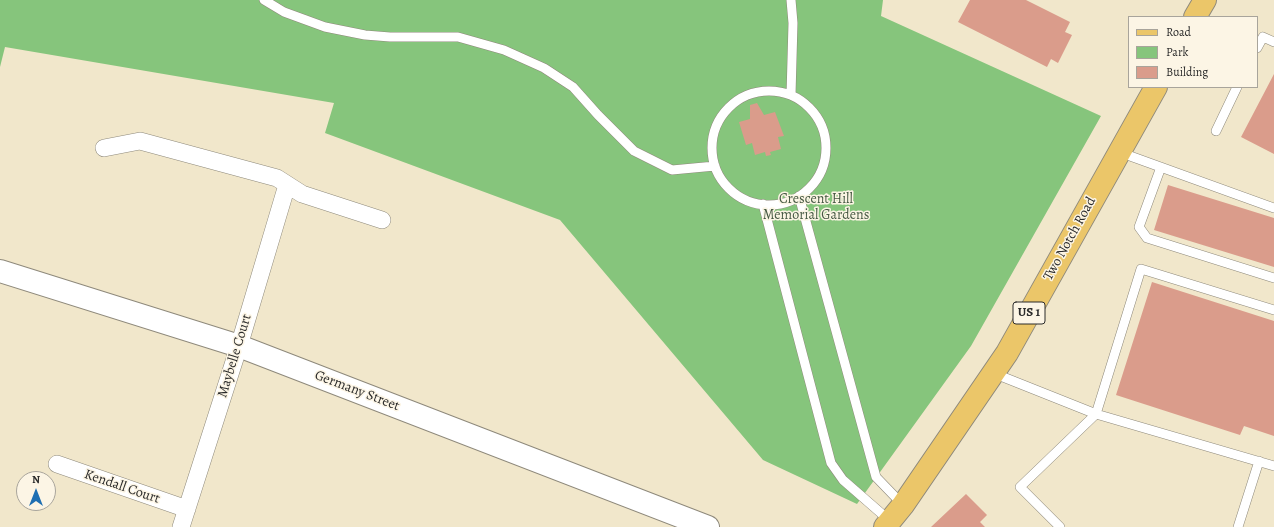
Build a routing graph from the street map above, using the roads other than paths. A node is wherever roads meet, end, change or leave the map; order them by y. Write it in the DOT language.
graph roads {
  1 [pos="264,0"];
  2 [pos="791,0"];
  3 [pos="1205,0"];
  4 [pos="1196,16"];
  5 [pos="1274,42"];
  6 [pos="1258,46"];
  7 [pos="1155,88"];
  8 [pos="1237,88"];
  9 [pos="791,95"];
  10 [pos="1216,131"];
  11 [pos="104,148"];
  12 [pos="1119,152"];
  13 [pos="715,166"];
  14 [pos="1161,167"];
  15 [pos="287,185"];
  16 [pos="799,196"];
  17 [pos="762,204"];
  18 [pos="1274,208"];
  19 [pos="382,220"];
  20 [pos="0,271"];
  21 [pos="1274,278"];
  22 [pos="1274,310"];
  23 [pos="239,346"];
  24 [pos="993,373"];
  25 [pos="1096,414"];
  26 [pos="1259,461"];
  27 [pos="57,464"];
  28 [pos="1274,466"];
  29 [pos="187,510"];
  30 [pos="893,518"];
  31 [pos="181,527"];
  32 [pos="708,527"];
  33 [pos="1060,527"];
  34 [pos="1238,527"];
  1 -- 13 [label="lane"];
  2 -- 9 [label="lane"];
  3 -- 4 [label="main road"];
  5 -- 6 [label="lane"];
  7 -- 12 [label="main road, Two Notch Road / US 1"];
  8 -- 10 [label="lane"];
  9 -- 13 [label="lane"];
  9 -- 16 [label="lane"];
  11 -- 15 [label="street"];
  12 -- 14 [label="lane"];
  12 -- 24 [label="main road, Two Notch Road / US 1"];
  13 -- 17 [label="lane"];
  14 -- 18 [label="lane"];
  14 -- 21 [label="lane"];
  15 -- 19 [label="street"];
  15 -- 23 [label="street, Maybelle Court"];
  16 -- 17 [label="lane"];
  16 -- 30 [label="lane"];
  17 -- 30 [label="lane"];
  20 -- 23 [label="street, Germany Street"];
  22 -- 25 [label="lane"];
  23 -- 29 [label="street, Maybelle Court"];
  23 -- 32 [label="street, Germany Street"];
  24 -- 25 [label="lane"];
  24 -- 30 [label="main road, Two Notch Road / US 1"];
  25 -- 26 [label="lane"];
  25 -- 33 [label="lane"];
  26 -- 28 [label="lane"];
  26 -- 34 [label="lane"];
  27 -- 29 [label="street, Kendall Court"];
  29 -- 31 [label="street, Maybelle Court"];
}
